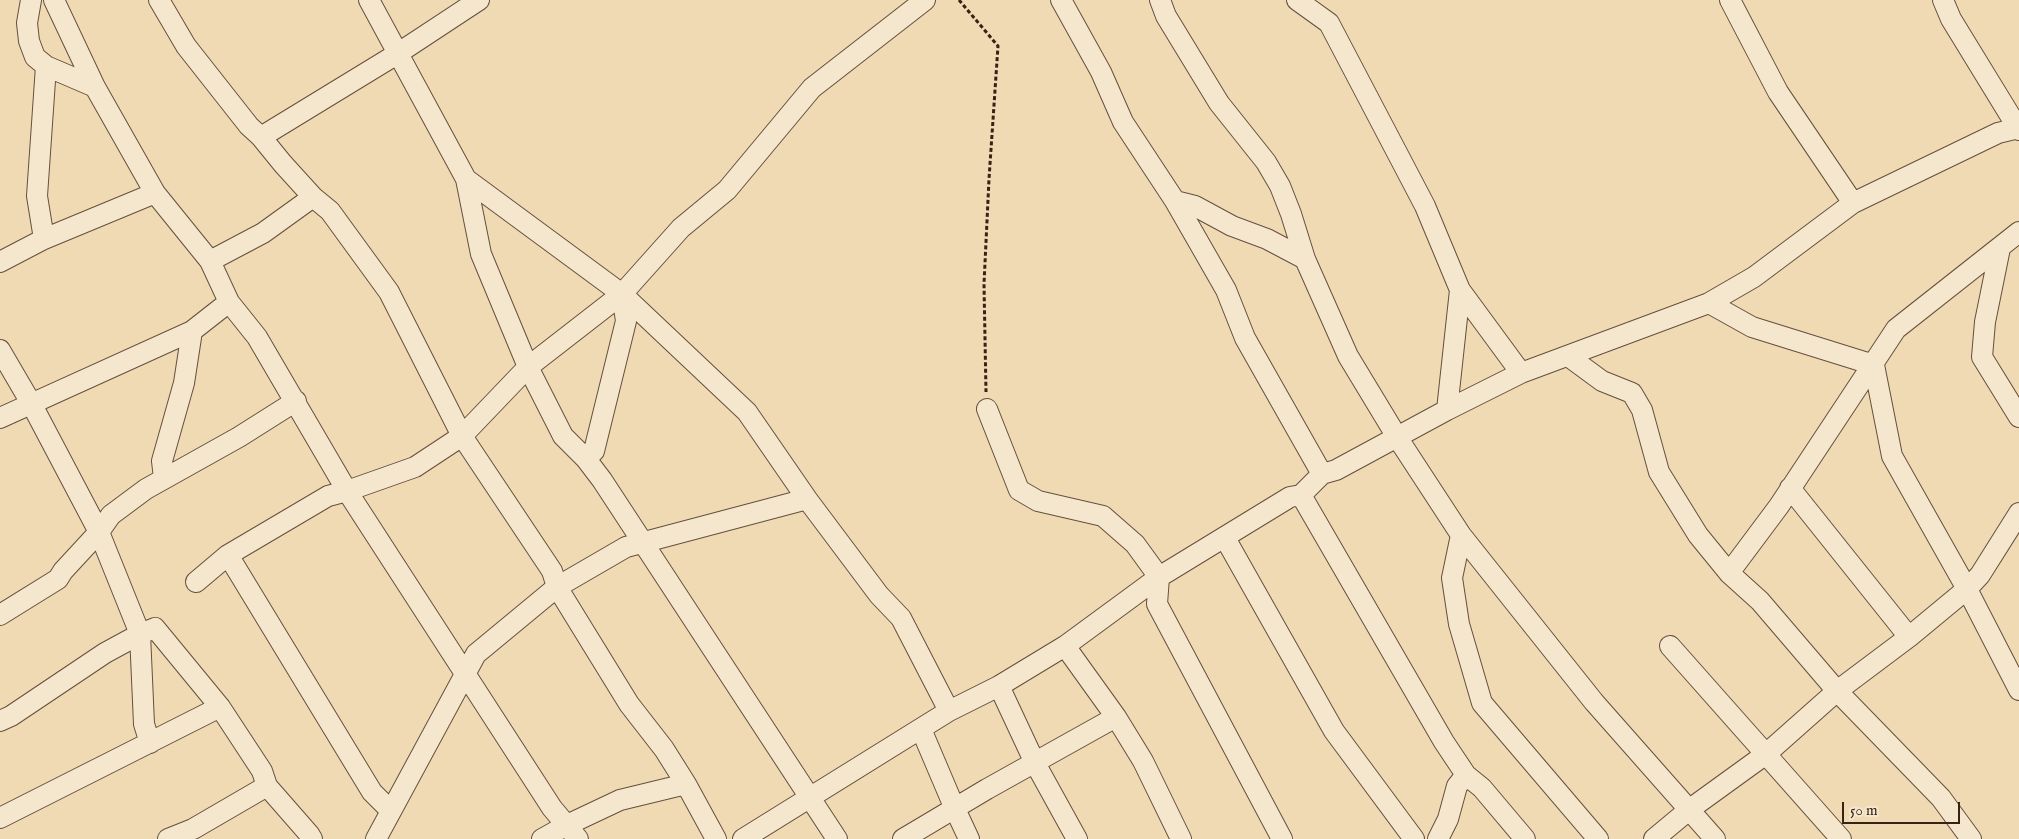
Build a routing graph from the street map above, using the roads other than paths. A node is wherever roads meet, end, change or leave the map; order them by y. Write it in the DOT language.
graph roads {
  1 [pos="32,0"];
  2 [pos="54,0"];
  3 [pos="160,0"];
  4 [pos="369,0"];
  5 [pos="479,0"];
  6 [pos="925,0"];
  7 [pos="1060,0"];
  8 [pos="1160,0"];
  9 [pos="1297,0"];
  10 [pos="1730,0"];
  11 [pos="1943,0"];
  12 [pos="398,54"];
  13 [pos="46,66"];
  14 [pos="95,87"];
  15 [pos="2019,129"];
  16 [pos="261,137"];
  17 [pos="466,179"];
  18 [pos="155,192"];
  19 [pos="313,197"];
  20 [pos="1175,201"];
  21 [pos="1853,203"];
  22 [pos="2019,232"];
  23 [pos="44,239"];
  24 [pos="2000,248"];
  25 [pos="1305,259"];
  26 [pos="210,261"];
  27 [pos="0,262"];
  28 [pos="1460,290"];
  29 [pos="622,294"];
  30 [pos="229,302"];
  31 [pos="1709,303"];
  32 [pos="192,330"];
  33 [pos="0,350"];
  34 [pos="1568,356"];
  35 [pos="1874,365"];
  36 [pos="528,367"];
  37 [pos="1521,373"];
  38 [pos="296,401"];
  39 [pos="31,403"];
  40 [pos="987,409"];
  41 [pos="1447,410"];
  42 [pos="2019,417"];
  43 [pos="0,418"];
  44 [pos="462,436"];
  45 [pos="1397,437"];
  46 [pos="586,459"];
  47 [pos="1322,474"];
  48 [pos="164,478"];
  49 [pos="1790,488"];
  50 [pos="347,492"];
  51 [pos="1300,495"];
  52 [pos="806,499"];
  53 [pos="2018,516"];
  54 [pos="99,532"];
  55 [pos="1461,535"];
  56 [pos="1225,538"];
  57 [pos="644,543"];
  58 [pos="228,555"];
  59 [pos="1729,573"];
  60 [pos="1159,577"];
  61 [pos="196,582"];
  62 [pos="557,587"];
  63 [pos="1967,589"];
  64 [pos="0,615"];
  65 [pos="140,634"];
  66 [pos="1909,637"];
  67 [pos="1066,646"];
  68 [pos="1670,646"];
  69 [pos="465,675"];
  70 [pos="999,686"];
  71 [pos="2019,690"];
  72 [pos="1837,691"];
  73 [pos="220,707"];
  74 [pos="949,711"];
  75 [pos="1116,717"];
  76 [pos="0,721"];
  77 [pos="921,729"];
  78 [pos="150,743"];
  79 [pos="1766,754"];
  80 [pos="1035,763"];
  81 [pos="1466,775"];
  82 [pos="686,784"];
  83 [pos="267,786"];
  84 [pos="809,798"];
  85 [pos="955,809"];
  86 [pos="1690,809"];
  87 [pos="391,811"];
  88 [pos="0,818"];
  89 [pos="572,832"];
  90 [pos="314,837"];
  91 [pos="168,839"];
  92 [pos="376,839"];
  93 [pos="542,839"];
  94 [pos="716,839"];
  95 [pos="743,839"];
  96 [pos="837,839"];
  97 [pos="903,839"];
  98 [pos="969,839"];
  99 [pos="1077,839"];
  100 [pos="1181,839"];
  101 [pos="1282,839"];
  102 [pos="1414,839"];
  103 [pos="1438,839"];
  104 [pos="1526,839"];
  105 [pos="1598,839"];
  106 [pos="1654,839"];
  107 [pos="1715,839"];
  108 [pos="1841,839"];
  109 [pos="1971,839"];
  1 -- 13 [label="street"];
  2 -- 14 [label="street"];
  3 -- 16 [label="street"];
  4 -- 12 [label="street"];
  5 -- 12 [label="street"];
  6 -- 29 [label="street"];
  7 -- 20 [label="street"];
  8 -- 25 [label="street"];
  9 -- 28 [label="street"];
  10 -- 21 [label="street"];
  11 -- 15 [label="street"];
  12 -- 16 [label="street"];
  12 -- 17 [label="street"];
  13 -- 14 [label="street"];
  13 -- 23 [label="street"];
  14 -- 18 [label="street"];
  15 -- 21 [label="street"];
  16 -- 19 [label="street"];
  17 -- 29 [label="street"];
  17 -- 36 [label="street"];
  18 -- 23 [label="street"];
  18 -- 26 [label="street"];
  19 -- 26 [label="street"];
  19 -- 44 [label="street"];
  20 -- 25 [label="street"];
  20 -- 47 [label="street"];
  21 -- 31 [label="street"];
  22 -- 24 [label="street"];
  23 -- 27 [label="street"];
  24 -- 35 [label="street"];
  24 -- 42 [label="street"];
  25 -- 45 [label="street"];
  26 -- 30 [label="street"];
  28 -- 37 [label="street"];
  28 -- 41 [label="street"];
  29 -- 36 [label="street"];
  29 -- 46 [label="street"];
  29 -- 52 [label="street"];
  30 -- 32 [label="street"];
  30 -- 38 [label="street"];
  31 -- 34 [label="street"];
  31 -- 35 [label="street"];
  32 -- 39 [label="street"];
  32 -- 48 [label="street"];
  33 -- 39 [label="street"];
  34 -- 37 [label="street"];
  34 -- 59 [label="street"];
  35 -- 49 [label="street"];
  35 -- 63 [label="street"];
  36 -- 44 [label="street"];
  36 -- 46 [label="street"];
  37 -- 41 [label="street"];
  38 -- 48 [label="street"];
  38 -- 50 [label="street"];
  39 -- 43 [label="street"];
  39 -- 54 [label="street"];
  40 -- 60 [label="street"];
  41 -- 45 [label="street"];
  44 -- 50 [label="street"];
  44 -- 62 [label="street"];
  45 -- 47 [label="street"];
  45 -- 55 [label="street"];
  46 -- 57 [label="street"];
  47 -- 51 [label="street"];
  48 -- 54 [label="street"];
  49 -- 59 [label="street"];
  49 -- 66 [label="street"];
  50 -- 58 [label="street"];
  50 -- 69 [label="street"];
  51 -- 56 [label="street"];
  51 -- 81 [label="street"];
  52 -- 57 [label="street"];
  52 -- 74 [label="street"];
  53 -- 63 [label="street"];
  54 -- 64 [label="street"];
  54 -- 65 [label="street"];
  55 -- 86 [label="street"];
  55 -- 105 [label="street"];
  56 -- 60 [label="street"];
  56 -- 102 [label="street"];
  57 -- 62 [label="street"];
  57 -- 84 [label="street"];
  58 -- 61 [label="street"];
  58 -- 87 [label="street"];
  59 -- 72 [label="street"];
  60 -- 67 [label="street"];
  60 -- 101 [label="street"];
  62 -- 69 [label="street"];
  62 -- 82 [label="street"];
  63 -- 66 [label="street"];
  63 -- 71 [label="street"];
  65 -- 73 [label="street"];
  65 -- 76 [label="street"];
  65 -- 78 [label="street"];
  66 -- 72 [label="street"];
  67 -- 70 [label="street"];
  67 -- 75 [label="street"];
  68 -- 79 [label="street"];
  69 -- 87 [label="street"];
  69 -- 89 [label="street"];
  70 -- 74 [label="street"];
  70 -- 80 [label="street"];
  72 -- 79 [label="street"];
  72 -- 109 [label="street"];
  73 -- 78 [label="street"];
  73 -- 83 [label="street"];
  74 -- 77 [label="street"];
  75 -- 80 [label="street"];
  75 -- 100 [label="street"];
  77 -- 84 [label="street"];
  77 -- 85 [label="street"];
  78 -- 88 [label="street"];
  79 -- 86 [label="street"];
  79 -- 108 [label="street"];
  80 -- 85 [label="street"];
  80 -- 99 [label="street"];
  81 -- 103 [label="street"];
  81 -- 104 [label="street"];
  82 -- 89 [label="street"];
  82 -- 94 [label="street"];
  83 -- 90 [label="street"];
  83 -- 91 [label="street"];
  84 -- 95 [label="street"];
  84 -- 96 [label="street"];
  85 -- 97 [label="street"];
  85 -- 98 [label="street"];
  86 -- 106 [label="street"];
  86 -- 107 [label="street"];
  87 -- 92 [label="street"];
  89 -- 93 [label="street"];
}
